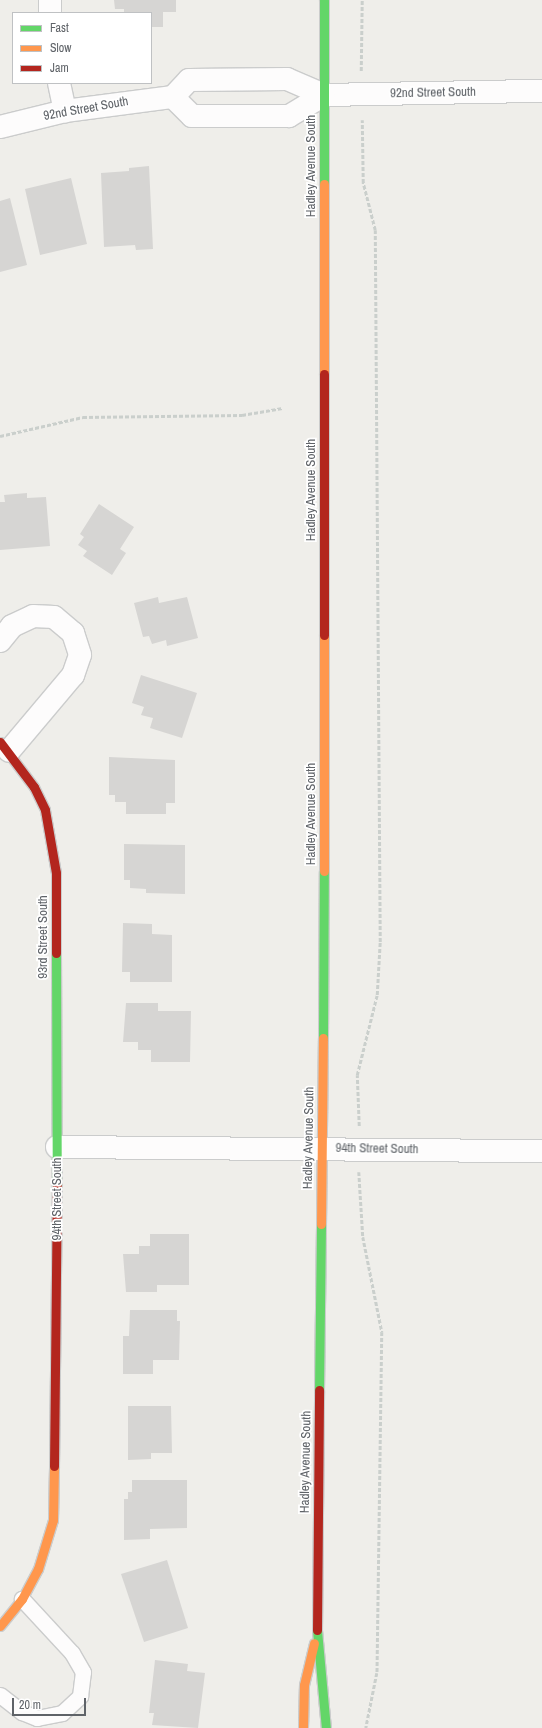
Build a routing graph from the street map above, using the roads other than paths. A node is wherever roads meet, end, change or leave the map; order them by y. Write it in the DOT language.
graph roads {
  1 [pos="50,0"];
  2 [pos="324,0"];
  3 [pos="50,12"];
  4 [pos="59,84"];
  5 [pos="542,91"];
  6 [pos="324,95"];
  7 [pos="173,97"];
  8 [pos="65,111"];
  9 [pos="0,127"];
  10 [pos="0,641"];
  11 [pos="4,746"];
  12 [pos="57,1147"];
  13 [pos="322,1148"];
  14 [pos="542,1151"];
  15 [pos="22,1599"];
  16 [pos="0,1626"];
  17 [pos="318,1629"];
  18 [pos="0,1695"];
  19 [pos="303,1728"];
  20 [pos="326,1728"];
  1 -- 3 [label="street"];
  2 -- 6 [label="street, Hadley Avenue South"];
  4 -- 8 [label="street"];
  5 -- 6 [label="street, 92nd Street South"];
  6 -- 7 [label="street, 92nd Street South"];
  6 -- 7 [label="street, 92nd Street South"];
  6 -- 13 [label="street, Hadley Avenue South"];
  7 -- 8 [label="street, 92nd Street South"];
  8 -- 9 [label="street, 92nd Street South"];
  10 -- 11 [label="street"];
  11 -- 12 [label="street, 93rd Street South"];
  12 -- 13 [label="street, 94th Street South"];
  12 -- 15 [label="street, 94th Street South"];
  13 -- 14 [label="street, 94th Street South"];
  13 -- 17 [label="street, Hadley Avenue South"];
  15 -- 16 [label="street, 94th Street South"];
  15 -- 18 [label="lane"];
  17 -- 19 [label="street, Hadley Avenue South"];
  17 -- 20 [label="street, Hadley Avenue South"];
}
